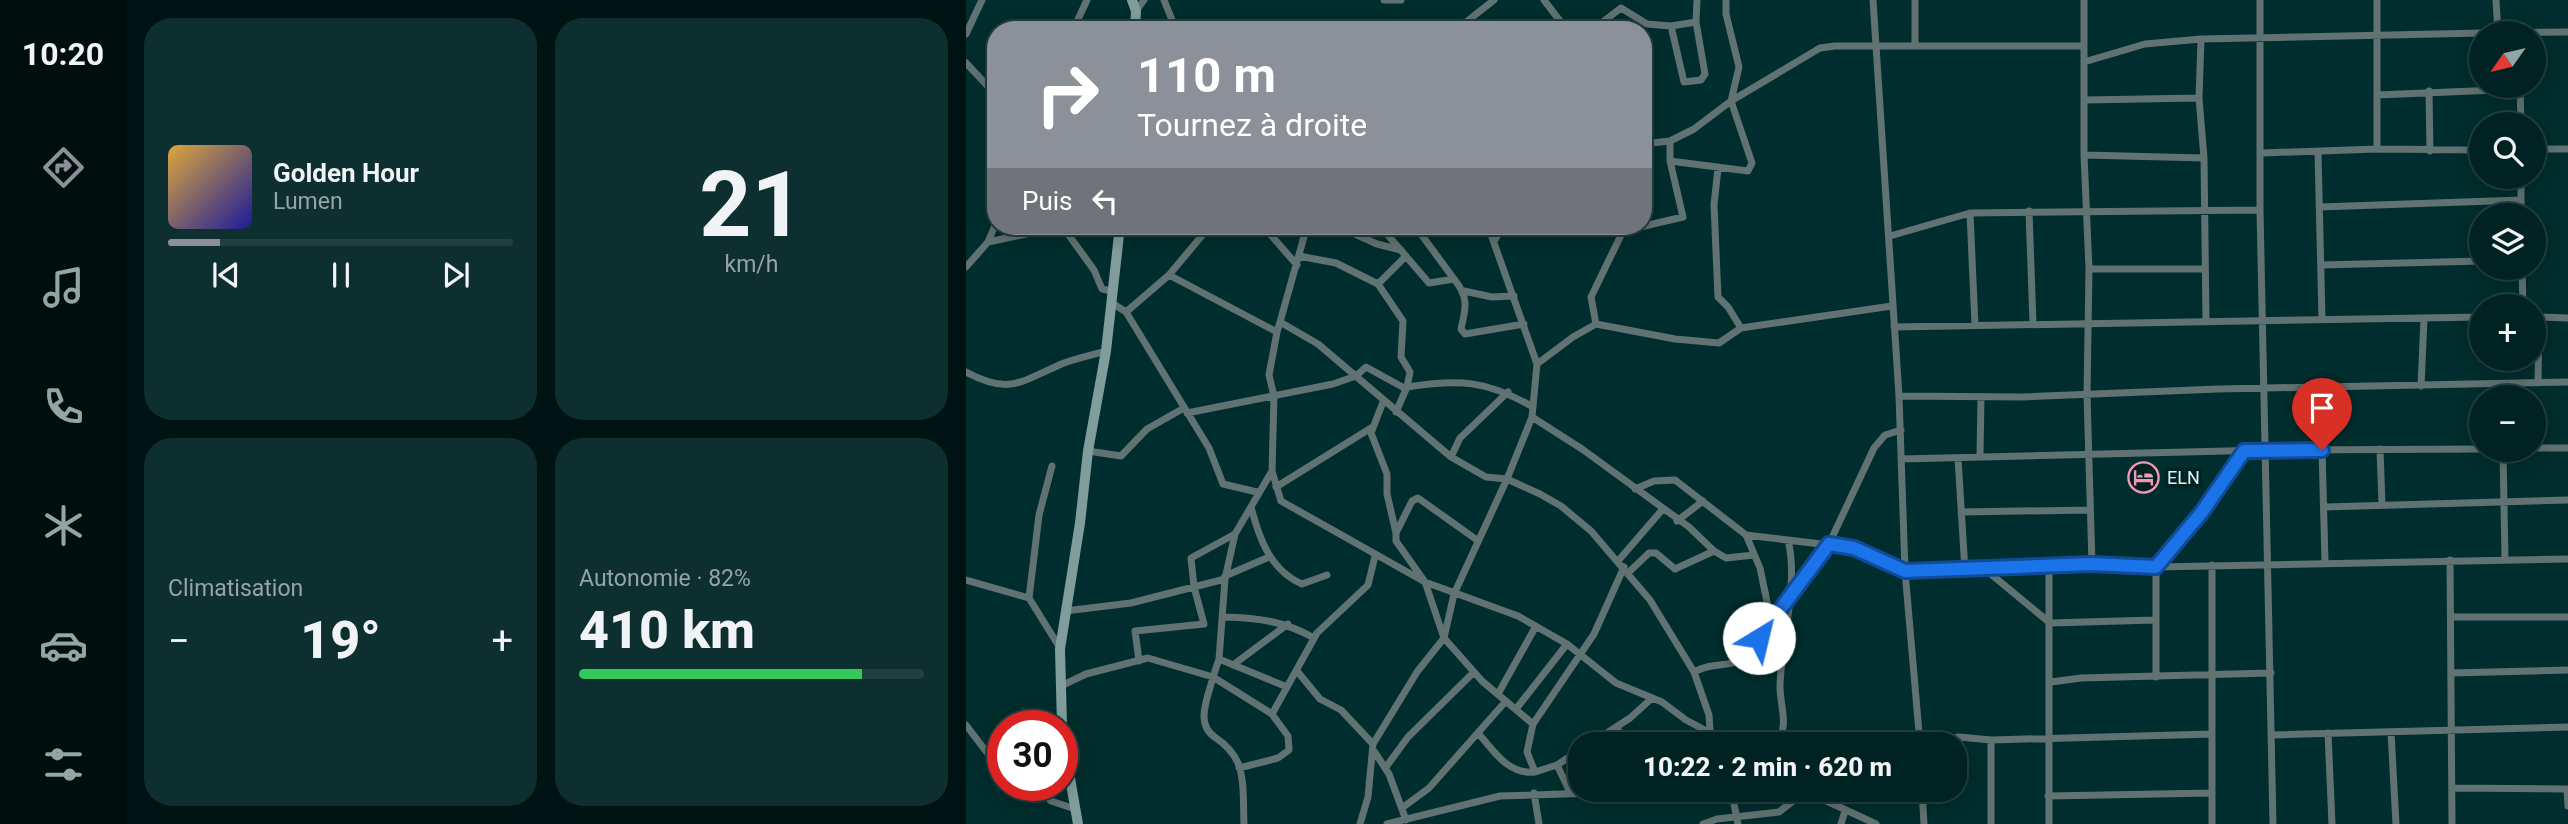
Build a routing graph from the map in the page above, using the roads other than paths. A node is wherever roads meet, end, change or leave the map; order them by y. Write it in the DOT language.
graph roads {
  1 [pos="982,0"];
  2 [pos="1087,0"];
  3 [pos="1144,0"];
  4 [pos="1164,0"];
  5 [pos="1384,0"];
  6 [pos="1401,0"];
  7 [pos="1493,0"];
  8 [pos="1544,0"];
  9 [pos="1697,0"];
  10 [pos="1726,0"];
  11 [pos="1873,0"];
  12 [pos="1915,0"];
  13 [pos="2084,0"];
  14 [pos="2260,0"];
  15 [pos="2377,0"];
  16 [pos="2496,0"];
  17 [pos="1135,9"];
  18 [pos="1077,21"];
  19 [pos="1172,21"];
  20 [pos="1467,21"];
  21 [pos="1560,21"];
  22 [pos="1604,21"];
  23 [pos="1642,21"];
  24 [pos="2497,21"];
  25 [pos="1696,22"];
  26 [pos="1652,24"];
  27 [pos="1671,26"];
  28 [pos="2546,32"];
  29 [pos="2568,32"];
  30 [pos="966,34"];
  31 [pos="2469,34"];
  32 [pos="2378,38"];
  33 [pos="2201,39"];
  34 [pos="2260,39"];
  35 [pos="1915,45"];
  36 [pos="2084,46"];
  37 [pos="1876,47"];
  38 [pos="2084,62"];
  39 [pos="966,63"];
  40 [pos="987,85"];
  41 [pos="2469,89"];
  42 [pos="2428,91"];
  43 [pos="2377,95"];
  44 [pos="2199,98"];
  45 [pos="1731,100"];
  46 [pos="2085,100"];
  47 [pos="1670,142"];
  48 [pos="1652,143"];
  49 [pos="2377,149"];
  50 [pos="2546,149"];
  51 [pos="2568,149"];
  52 [pos="2469,150"];
  53 [pos="2430,151"];
  54 [pos="2262,153"];
  55 [pos="2318,153"];
  56 [pos="2084,155"];
  57 [pos="2204,158"];
  58 [pos="1671,161"];
  59 [pos="1718,168"];
  60 [pos="2521,189"];
  61 [pos="2521,200"];
  62 [pos="2320,207"];
  63 [pos="2260,210"];
  64 [pos="2029,211"];
  65 [pos="2205,211"];
  66 [pos="2088,212"];
  67 [pos="1970,213"];
  68 [pos="1652,223"];
  69 [pos="991,235"];
  70 [pos="1021,235"];
  71 [pos="1069,235"];
  72 [pos="1118,235"];
  73 [pos="1202,235"];
  74 [pos="1272,235"];
  75 [pos="1303,235"];
  76 [pos="1356,235"];
  77 [pos="1388,235"];
  78 [pos="1422,235"];
  79 [pos="1492,235"];
  80 [pos="1498,235"];
  81 [pos="1621,235"];
  82 [pos="1889,236"];
  83 [pos="1495,240"];
  84 [pos="988,242"];
  85 [pos="1403,253"];
  86 [pos="1298,261"];
  87 [pos="2469,261"];
  88 [pos="2321,265"];
  89 [pos="966,267"];
  90 [pos="2089,269"];
  91 [pos="2206,269"];
  92 [pos="1169,275"];
  93 [pos="1454,279"];
  94 [pos="1378,284"];
  95 [pos="1464,291"];
  96 [pos="1514,296"];
  97 [pos="1112,297"];
  98 [pos="1892,306"];
  99 [pos="1126,312"];
  100 [pos="2469,317"];
  101 [pos="2546,317"];
  102 [pos="2424,318"];
  103 [pos="2568,318"];
  104 [pos="2322,319"];
  105 [pos="2264,321"];
  106 [pos="1280,322"];
  107 [pos="2206,322"];
  108 [pos="1524,324"];
  109 [pos="1596,324"];
  110 [pos="2033,324"];
  111 [pos="2089,324"];
  112 [pos="1975,325"];
  113 [pos="1894,327"];
  114 [pos="1741,328"];
  115 [pos="1278,332"];
  116 [pos="1106,351"];
  117 [pos="1537,364"];
  118 [pos="2538,371"];
  119 [pos="966,372"];
  120 [pos="1356,376"];
  121 [pos="2568,382"];
  122 [pos="2538,383"];
  123 [pos="2504,384"];
  124 [pos="2421,386"];
  125 [pos="1407,388"];
  126 [pos="2264,389"];
  127 [pos="1508,393"];
  128 [pos="2087,395"];
  129 [pos="1274,396"];
  130 [pos="1899,396"];
  131 [pos="1981,397"];
  132 [pos="1383,402"];
  133 [pos="1533,407"];
  134 [pos="1186,411"];
  135 [pos="1396,412"];
  136 [pos="1532,417"];
  137 [pos="1371,428"];
  138 [pos="1900,430"];
  139 [pos="2546,448"];
  140 [pos="2568,448"];
  141 [pos="2380,449"];
  142 [pos="2469,449"];
  143 [pos="2267,450"];
  144 [pos="2322,450"];
  145 [pos="1088,451"];
  146 [pos="2244,451"];
  147 [pos="2089,454"];
  148 [pos="1980,456"];
  149 [pos="1451,457"];
  150 [pos="1902,458"];
  151 [pos="1958,458"];
  152 [pos="2503,462"];
  153 [pos="1052,466"];
  154 [pos="1272,471"];
  155 [pos="1507,480"];
  156 [pos="1276,487"];
  157 [pos="1635,489"];
  158 [pos="1257,492"];
  159 [pos="2568,500"];
  160 [pos="1703,501"];
  161 [pos="2503,502"];
  162 [pos="2382,505"];
  163 [pos="1251,507"];
  164 [pos="2325,507"];
  165 [pos="1662,510"];
  166 [pos="2090,510"];
  167 [pos="1961,512"];
  168 [pos="1677,521"];
  169 [pos="1396,533"];
  170 [pos="1235,534"];
  171 [pos="1746,535"];
  172 [pos="1477,540"];
  173 [pos="1788,540"];
  174 [pos="1829,544"];
  175 [pos="1714,551"];
  176 [pos="1754,555"];
  177 [pos="1375,556"];
  178 [pos="1269,557"];
  179 [pos="2568,559"];
  180 [pos="2450,560"];
  181 [pos="2505,560"];
  182 [pos="2325,561"];
  183 [pos="2268,562"];
  184 [pos="2092,564"];
  185 [pos="2212,565"];
  186 [pos="1624,566"];
  187 [pos="2049,567"];
  188 [pos="2156,567"];
  189 [pos="1986,570"];
  190 [pos="1905,571"];
  191 [pos="1965,571"];
  192 [pos="1327,575"];
  193 [pos="1225,577"];
  194 [pos="966,580"];
  195 [pos="1425,582"];
  196 [pos="1194,587"];
  197 [pos="1454,594"];
  198 [pos="1029,598"];
  199 [pos="1788,600"];
  200 [pos="1065,611"];
  201 [pos="1224,617"];
  202 [pos="2451,617"];
  203 [pos="2568,617"];
  204 [pos="2155,620"];
  205 [pos="1772,621"];
  206 [pos="2050,623"];
  207 [pos="1288,624"];
  208 [pos="1536,626"];
  209 [pos="1314,638"];
  210 [pos="1444,638"];
  211 [pos="1567,644"];
  212 [pos="1060,649"];
  213 [pos="1582,653"];
  214 [pos="1219,659"];
  215 [pos="1139,661"];
  216 [pos="1233,665"];
  217 [pos="2568,670"];
  218 [pos="1297,671"];
  219 [pos="1695,671"];
  220 [pos="1475,672"];
  221 [pos="2271,673"];
  222 [pos="2451,673"];
  223 [pos="2212,676"];
  224 [pos="1213,677"];
  225 [pos="2156,677"];
  226 [pos="2051,682"];
  227 [pos="1061,687"];
  228 [pos="1287,687"];
  229 [pos="1498,694"];
  230 [pos="1651,699"];
  231 [pos="1506,701"];
  232 [pos="1516,709"];
  233 [pos="1062,710"];
  234 [pos="1272,714"];
  235 [pos="1533,724"];
  236 [pos="966,725"];
  237 [pos="1617,727"];
  238 [pos="2568,727"];
  239 [pos="2451,730"];
  240 [pos="1710,731"];
  241 [pos="1609,732"];
  242 [pos="1619,732"];
  243 [pos="1783,732"];
  244 [pos="1921,732"];
  245 [pos="2391,732"];
  246 [pos="1478,733"];
  247 [pos="2328,733"];
  248 [pos="2212,734"];
  249 [pos="2272,735"];
  250 [pos="1967,738"];
  251 [pos="2047,738"];
  252 [pos="1991,740"];
  253 [pos="1373,747"];
  254 [pos="987,753"];
  255 [pos="1568,758"];
  256 [pos="1557,765"];
  257 [pos="1385,767"];
  258 [pos="1239,768"];
  259 [pos="1535,772"];
  260 [pos="1568,788"];
  261 [pos="2452,788"];
  262 [pos="2567,789"];
  263 [pos="1568,792"];
  264 [pos="1534,793"];
  265 [pos="2212,793"];
  266 [pos="2048,796"];
  267 [pos="1051,801"];
  268 [pos="1074,801"];
  269 [pos="1734,802"];
  270 [pos="1790,802"];
  271 [pos="1827,802"];
  272 [pos="1923,802"];
  273 [pos="2568,806"];
  274 [pos="1402,808"];
  275 [pos="1075,809"];
  276 [pos="1845,811"];
  277 [pos="1406,820"];
  278 [pos="1738,821"];
  279 [pos="1078,824"];
  280 [pos="1244,824"];
  281 [pos="1360,824"];
  282 [pos="1387,824"];
  283 [pos="1539,824"];
  284 [pos="1703,824"];
  285 [pos="1841,824"];
  286 [pos="1875,824"];
  287 [pos="1924,824"];
  288 [pos="1991,824"];
  289 [pos="2049,824"];
  290 [pos="2212,824"];
  291 [pos="2273,824"];
  292 [pos="2332,824"];
  293 [pos="2396,824"];
  294 [pos="2452,824"];
  1 -- 30 [label="street"];
  2 -- 18 [label="street"];
  3 -- 17 [label="street"];
  4 -- 19 [label="street"];
  5 -- 6 [label="street"];
  7 -- 20 [label="street"];
  8 -- 21 [label="street"];
  9 -- 25 [label="street"];
  10 -- 45 [label="street"];
  11 -- 37 [label="street"];
  12 -- 35 [label="street"];
  13 -- 36 [label="street"];
  14 -- 34 [label="street"];
  15 -- 32 [label="street"];
  16 -- 24 [label="street"];
  22 -- 23 [label="street"];
  25 -- 27 [label="street"];
  25 -- 27 [label="street"];
  26 -- 27 [label="street"];
  28 -- 29 [label="street"];
  31 -- 32 [label="street"];
  32 -- 34 [label="street"];
  32 -- 43 [label="street"];
  33 -- 34 [label="street"];
  33 -- 38 [label="street"];
  33 -- 44 [label="street"];
  34 -- 54 [label="street"];
  35 -- 36 [label="street"];
  35 -- 37 [label="street"];
  36 -- 38 [label="street"];
  37 -- 45 [label="street"];
  37 -- 82 [label="street"];
  38 -- 46 [label="street"];
  39 -- 40 [label="street"];
  41 -- 42 [label="street"];
  42 -- 43 [label="street"];
  42 -- 53 [label="street"];
  43 -- 49 [label="street"];
  44 -- 46 [label="street"];
  44 -- 57 [label="street"];
  45 -- 47 [label="street"];
  45 -- 59 [label="street"];
  46 -- 56 [label="street"];
  47 -- 48 [label="street"];
  47 -- 58 [label="street"];
  49 -- 53 [label="street"];
  49 -- 55 [label="street"];
  50 -- 51 [label="street"];
  52 -- 53 [label="street"];
  54 -- 55 [label="street"];
  54 -- 63 [label="street"];
  55 -- 62 [label="street"];
  56 -- 57 [label="street"];
  56 -- 66 [label="street"];
  57 -- 65 [label="street"];
  58 -- 59 [label="street"];
  58 -- 68 [label="street"];
  59 -- 114 [label="street"];
  60 -- 61 [label="street"];
  61 -- 62 [label="street"];
  62 -- 88 [label="street"];
  63 -- 65 [label="street"];
  63 -- 105 [label="street"];
  64 -- 66 [label="street"];
  64 -- 67 [label="street"];
  64 -- 110 [label="street"];
  65 -- 66 [label="street"];
  65 -- 91 [label="street"];
  66 -- 90 [label="street"];
  67 -- 82 [label="street"];
  67 -- 112 [label="street"];
  69 -- 84 [label="street"];
  70 -- 84 [label="street"];
  71 -- 97 [label="street"];
  72 -- 97 [label="street"];
  73 -- 92 [label="street"];
  74 -- 86 [label="street"];
  75 -- 86 [label="street"];
  76 -- 85 [label="street"];
  77 -- 85 [label="street"];
  78 -- 93 [label="street"];
  79 -- 83 [label="street"];
  80 -- 83 [label="street"];
  81 -- 109 [label="street"];
  82 -- 98 [label="street"];
  83 -- 96 [label="street"];
  84 -- 89 [label="street"];
  85 -- 93 [label="street"];
  85 -- 94 [label="street"];
  86 -- 94 [label="street"];
  86 -- 106 [label="street"];
  87 -- 88 [label="street"];
  88 -- 104 [label="street"];
  90 -- 91 [label="street"];
  90 -- 111 [label="street"];
  91 -- 107 [label="street"];
  92 -- 99 [label="street"];
  92 -- 115 [label="street"];
  93 -- 95 [label="street"];
  94 -- 125 [label="street"];
  95 -- 96 [label="street"];
  95 -- 108 [label="street"];
  96 -- 108 [label="street"];
  97 -- 99 [label="street"];
  97 -- 116 [label="street"];
  98 -- 113 [label="street"];
  98 -- 114 [label="street"];
  99 -- 134 [label="street"];
  100 -- 102 [label="street"];
  101 -- 103 [label="street"];
  102 -- 104 [label="street"];
  102 -- 124 [label="street"];
  104 -- 105 [label="street"];
  105 -- 107 [label="street"];
  105 -- 126 [label="street"];
  106 -- 115 [label="street"];
  106 -- 120 [label="street"];
  107 -- 111 [label="street"];
  108 -- 117 [label="street"];
  109 -- 114 [label="street"];
  109 -- 117 [label="street"];
  110 -- 111 [label="street"];
  110 -- 112 [label="street"];
  111 -- 128 [label="street"];
  112 -- 113 [label="street"];
  113 -- 130 [label="street"];
  115 -- 129 [label="street"];
  116 -- 119 [label="street"];
  116 -- 145 [label="street"];
  117 -- 133 [label="street"];
  118 -- 122 [label="street"];
  120 -- 125 [label="street"];
  120 -- 129 [label="street"];
  120 -- 132 [label="street"];
  121 -- 122 [label="street"];
  122 -- 123 [label="street"];
  123 -- 124 [label="street"];
  124 -- 126 [label="street"];
  125 -- 127 [label="street"];
  125 -- 135 [label="street"];
  126 -- 128 [label="street"];
  126 -- 143 [label="street"];
  127 -- 133 [label="street"];
  127 -- 149 [label="street"];
  128 -- 131 [label="street"];
  128 -- 147 [label="street"];
  129 -- 134 [label="street"];
  129 -- 154 [label="street"];
  130 -- 131 [label="street"];
  130 -- 138 [label="street"];
  131 -- 148 [label="street"];
  132 -- 135 [label="street"];
  132 -- 137 [label="street"];
  133 -- 136 [label="street"];
  134 -- 145 [label="street"];
  134 -- 158 [label="street"];
  135 -- 149 [label="street"];
  136 -- 155 [label="street"];
  136 -- 157 [label="street"];
  137 -- 156 [label="street"];
  137 -- 169 [label="street"];
  138 -- 150 [label="street"];
  138 -- 174 [label="street"];
  139 -- 140 [label="street"];
  141 -- 142 [label="street"];
  141 -- 144 [label="street"];
  141 -- 162 [label="street"];
  143 -- 144 [label="street"];
  143 -- 146 [label="street"];
  143 -- 183 [label="street"];
  144 -- 164 [label="street"];
  145 -- 200 [label="street"];
  146 -- 147 [label="street"];
  146 -- 188 [label="street"];
  147 -- 148 [label="street"];
  147 -- 166 [label="street"];
  148 -- 151 [label="street"];
  149 -- 155 [label="street"];
  150 -- 151 [label="street"];
  150 -- 190 [label="street"];
  151 -- 167 [label="street"];
  152 -- 161 [label="street"];
  153 -- 198 [label="street"];
  154 -- 156 [label="street"];
  154 -- 158 [label="street"];
  155 -- 172 [label="street"];
  155 -- 186 [label="street"];
  156 -- 177 [label="street"];
  157 -- 160 [label="street"];
  157 -- 165 [label="street"];
  158 -- 163 [label="street"];
  159 -- 161 [label="street"];
  160 -- 168 [label="street"];
  160 -- 171 [label="street"];
  161 -- 162 [label="street"];
  161 -- 181 [label="street"];
  162 -- 164 [label="street"];
  163 -- 170 [label="street"];
  163 -- 178 [label="street"];
  164 -- 182 [label="street"];
  165 -- 168 [label="street"];
  165 -- 186 [label="street"];
  166 -- 167 [label="street"];
  166 -- 184 [label="street"];
  167 -- 191 [label="street"];
  168 -- 175 [label="street"];
  169 -- 172 [label="street"];
  169 -- 195 [label="street"];
  170 -- 193 [label="street"];
  170 -- 196 [label="street"];
  171 -- 173 [label="street"];
  171 -- 176 [label="street"];
  172 -- 197 [label="street"];
  173 -- 174 [label="street"];
  173 -- 199 [label="street"];
  174 -- 190 [label="street"];
  174 -- 199 [label="street"];
  175 -- 176 [label="street"];
  175 -- 186 [label="street"];
  176 -- 205 [label="street"];
  177 -- 195 [label="street"];
  177 -- 209 [label="street"];
  178 -- 192 [label="street"];
  178 -- 193 [label="street"];
  179 -- 181 [label="street"];
  180 -- 181 [label="street"];
  180 -- 182 [label="street"];
  180 -- 202 [label="street"];
  182 -- 183 [label="street"];
  183 -- 185 [label="street"];
  183 -- 221 [label="street"];
  184 -- 187 [label="street"];
  184 -- 188 [label="street"];
  185 -- 188 [label="street"];
  185 -- 223 [label="street"];
  186 -- 213 [label="street"];
  186 -- 219 [label="street"];
  187 -- 189 [label="street"];
  187 -- 206 [label="street"];
  188 -- 204 [label="street"];
  189 -- 191 [label="street"];
  189 -- 206 [label="street"];
  190 -- 191 [label="street"];
  190 -- 244 [label="street"];
  193 -- 196 [label="street"];
  193 -- 201 [label="street"];
  194 -- 198 [label="street"];
  195 -- 197 [label="street"];
  195 -- 210 [label="street"];
  196 -- 200 [label="street"];
  196 -- 215 [label="street"];
  197 -- 208 [label="street"];
  197 -- 210 [label="street"];
  198 -- 212 [label="street"];
  199 -- 205 [label="street"];
  199 -- 243 [label="street"];
  200 -- 212 [label="street"];
  201 -- 207 [label="street"];
  201 -- 214 [label="street"];
  202 -- 203 [label="street"];
  202 -- 222 [label="street"];
  204 -- 206 [label="street"];
  204 -- 225 [label="street"];
  205 -- 219 [label="street"];
  206 -- 226 [label="street"];
  207 -- 209 [label="street"];
  207 -- 216 [label="street"];
  208 -- 211 [label="street"];
  208 -- 229 [label="street"];
  209 -- 218 [label="street"];
  210 -- 220 [label="street"];
  210 -- 253 [label="street"];
  211 -- 213 [label="street"];
  211 -- 232 [label="street"];
  212 -- 227 [label="street"];
  213 -- 230 [label="street"];
  213 -- 235 [label="street"];
  214 -- 216 [label="street"];
  214 -- 224 [label="street"];
  215 -- 224 [label="street"];
  215 -- 227 [label="street"];
  216 -- 228 [label="street"];
  217 -- 222 [label="street"];
  218 -- 228 [label="street"];
  218 -- 253 [label="street"];
  219 -- 240 [label="street"];
  220 -- 229 [label="street"];
  220 -- 257 [label="street"];
  221 -- 223 [label="street"];
  221 -- 249 [label="street"];
  222 -- 239 [label="street"];
  223 -- 225 [label="street"];
  223 -- 248 [label="street"];
  224 -- 234 [label="street"];
  224 -- 258 [label="street"];
  225 -- 226 [label="street"];
  226 -- 251 [label="street"];
  227 -- 233 [label="street"];
  228 -- 234 [label="street"];
  229 -- 231 [label="street"];
  230 -- 237 [label="street"];
  230 -- 240 [label="street"];
  231 -- 232 [label="street"];
  231 -- 246 [label="street"];
  232 -- 235 [label="street"];
  234 -- 258 [label="street"];
  235 -- 259 [label="street"];
  236 -- 254 [label="street"];
  237 -- 241 [label="street"];
  237 -- 242 [label="street"];
  238 -- 239 [label="street"];
  239 -- 245 [label="street"];
  239 -- 261 [label="street"];
  245 -- 247 [label="street"];
  245 -- 293 [label="street"];
  246 -- 259 [label="street"];
  246 -- 274 [label="street"];
  247 -- 249 [label="street"];
  247 -- 292 [label="street"];
  248 -- 251 [label="street"];
  248 -- 265 [label="street"];
  249 -- 291 [label="street"];
  250 -- 252 [label="street"];
  251 -- 252 [label="street"];
  251 -- 266 [label="street"];
  252 -- 288 [label="street"];
  253 -- 257 [label="street"];
  253 -- 281 [label="street"];
  255 -- 256 [label="street"];
  256 -- 259 [label="street"];
  256 -- 260 [label="street"];
  257 -- 274 [label="street"];
  258 -- 280 [label="street"];
  261 -- 262 [label="street"];
  261 -- 294 [label="street"];
  262 -- 273 [label="street"];
  263 -- 264 [label="street"];
  264 -- 277 [label="street"];
  264 -- 283 [label="street"];
  265 -- 266 [label="street"];
  265 -- 290 [label="street"];
  266 -- 289 [label="street"];
  267 -- 275 [label="street"];
  268 -- 275 [label="street"];
  269 -- 278 [label="street"];
  270 -- 278 [label="street"];
  271 -- 276 [label="street"];
  272 -- 287 [label="street"];
  274 -- 277 [label="street"];
  275 -- 279 [label="street"];
  276 -- 285 [label="street"];
  276 -- 286 [label="street"];
  277 -- 282 [label="street"];
  278 -- 284 [label="street"];
}
